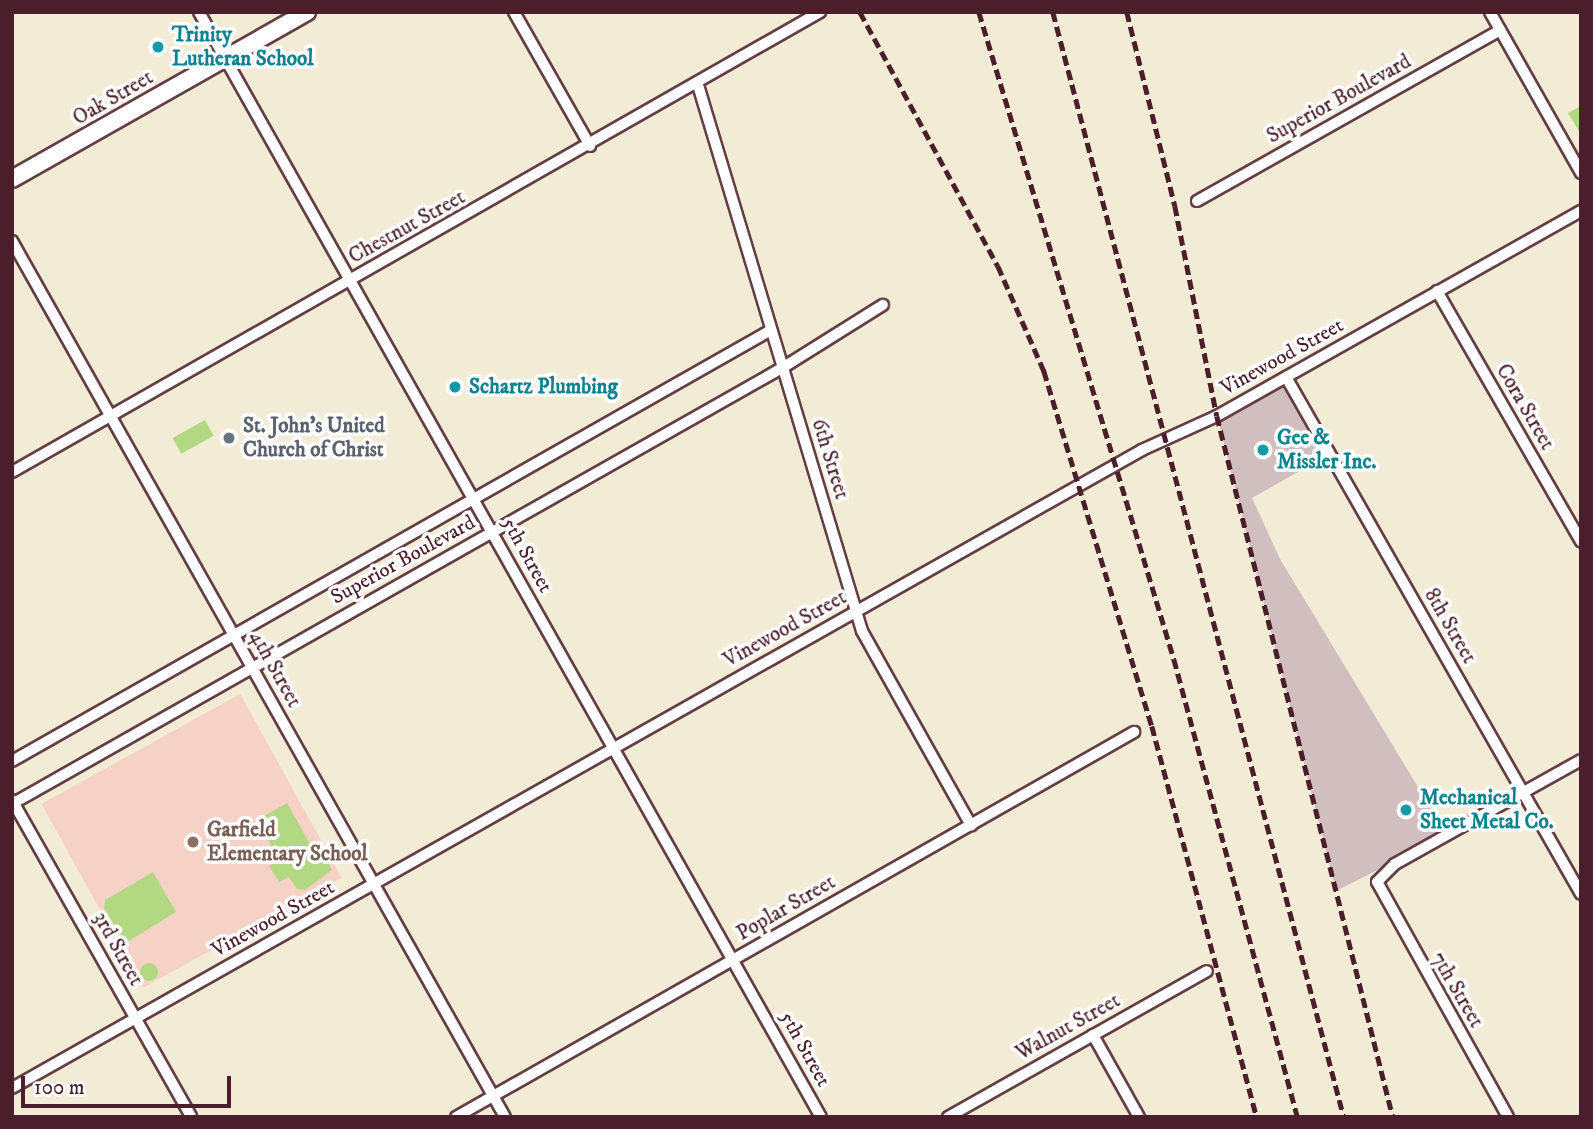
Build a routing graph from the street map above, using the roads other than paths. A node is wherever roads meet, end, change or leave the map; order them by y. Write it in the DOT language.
graph roads {
  1 [pos="199,12"];
  2 [pos="307,12"];
  3 [pos="514,12"];
  4 [pos="1490,12"];
  5 [pos="820,13"];
  6 [pos="1500,30"];
  7 [pos="225,59"];
  8 [pos="698,85"];
  9 [pos="590,146"];
  10 [pos="1581,173"];
  11 [pos="12,179"];
  12 [pos="1197,201"];
  13 [pos="1581,211"];
  14 [pos="12,241"];
  15 [pos="350,281"];
  16 [pos="1437,291"];
  17 [pos="883,305"];
  18 [pos="771,330"];
  19 [pos="782,368"];
  20 [pos="1286,377"];
  21 [pos="111,416"];
  22 [pos="12,472"];
  23 [pos="473,498"];
  24 [pos="491,532"];
  25 [pos="1581,541"];
  26 [pos="856,611"];
  27 [pos="234,635"];
  28 [pos="252,668"];
  29 [pos="1134,732"];
  30 [pos="613,748"];
  31 [pos="1581,760"];
  32 [pos="12,761"];
  33 [pos="1523,794"];
  34 [pos="13,802"];
  35 [pos="971,825"];
  36 [pos="374,884"];
  37 [pos="1581,894"];
  38 [pos="732,960"];
  39 [pos="1207,971"];
  40 [pos="135,1019"];
  41 [pos="1093,1035"];
  42 [pos="12,1088"];
  43 [pos="494,1096"];
  44 [pos="191,1117"];
  45 [pos="456,1117"];
  46 [pos="505,1117"];
  47 [pos="821,1117"];
  48 [pos="948,1117"];
  49 [pos="1139,1117"];
  50 [pos="1508,1117"];
  1 -- 7 [label="street, 5th Street"];
  2 -- 7 [label="street, Oak Street"];
  3 -- 9 [label="street"];
  4 -- 6 [label="street"];
  5 -- 8 [label="street, Chestnut Street"];
  6 -- 10 [label="street"];
  6 -- 12 [label="street, Superior Boulevard"];
  7 -- 11 [label="street, Oak Street"];
  7 -- 15 [label="street, 5th Street"];
  8 -- 9 [label="street, Chestnut Street"];
  8 -- 18 [label="street, 6th Street"];
  9 -- 15 [label="street, Chestnut Street"];
  13 -- 16 [label="street, Vinewood Street"];
  14 -- 21 [label="street, 4th Street"];
  15 -- 21 [label="street, Chestnut Street"];
  15 -- 23 [label="street, 5th Street"];
  16 -- 20 [label="street, Vinewood Street"];
  16 -- 25 [label="street, Cora Street"];
  17 -- 19 [label="street, Superior Boulevard"];
  18 -- 19 [label="street, 6th Street"];
  18 -- 23 [label="street, Superior Boulevard"];
  19 -- 24 [label="street, Superior Boulevard"];
  19 -- 26 [label="street, 6th Street"];
  20 -- 26 [label="street, Vinewood Street"];
  20 -- 33 [label="street, 8th Street"];
  21 -- 22 [label="street, Chestnut Street"];
  21 -- 27 [label="street, 4th Street"];
  23 -- 24 [label="street, 5th Street"];
  23 -- 27 [label="street, Superior Boulevard"];
  24 -- 28 [label="street, Superior Boulevard"];
  24 -- 30 [label="street, 5th Street"];
  26 -- 30 [label="street, Vinewood Street"];
  26 -- 35 [label="street, 6th Street"];
  27 -- 28 [label="street, 4th Street"];
  27 -- 32 [label="street, Superior Boulevard"];
  28 -- 34 [label="street, Superior Boulevard"];
  28 -- 36 [label="street, 4th Street"];
  29 -- 35 [label="street, Poplar Street"];
  30 -- 36 [label="street, Vinewood Street"];
  30 -- 38 [label="street, 5th Street"];
  31 -- 33 [label="street"];
  33 -- 37 [label="street, 8th Street"];
  33 -- 50 [label="street, 7th Street"];
  34 -- 40 [label="street, 3rd Street"];
  35 -- 38 [label="street, Poplar Street"];
  36 -- 40 [label="street, Vinewood Street"];
  36 -- 43 [label="street, 4th Street"];
  38 -- 43 [label="street, Poplar Street"];
  38 -- 47 [label="street, 5th Street"];
  39 -- 41 [label="street, Walnut Street"];
  40 -- 42 [label="street, Vinewood Street"];
  40 -- 44 [label="street, 3rd Street"];
  41 -- 48 [label="street, Walnut Street"];
  41 -- 49 [label="street"];
  43 -- 45 [label="street, Poplar Street"];
  43 -- 46 [label="street, 4th Street"];
}
